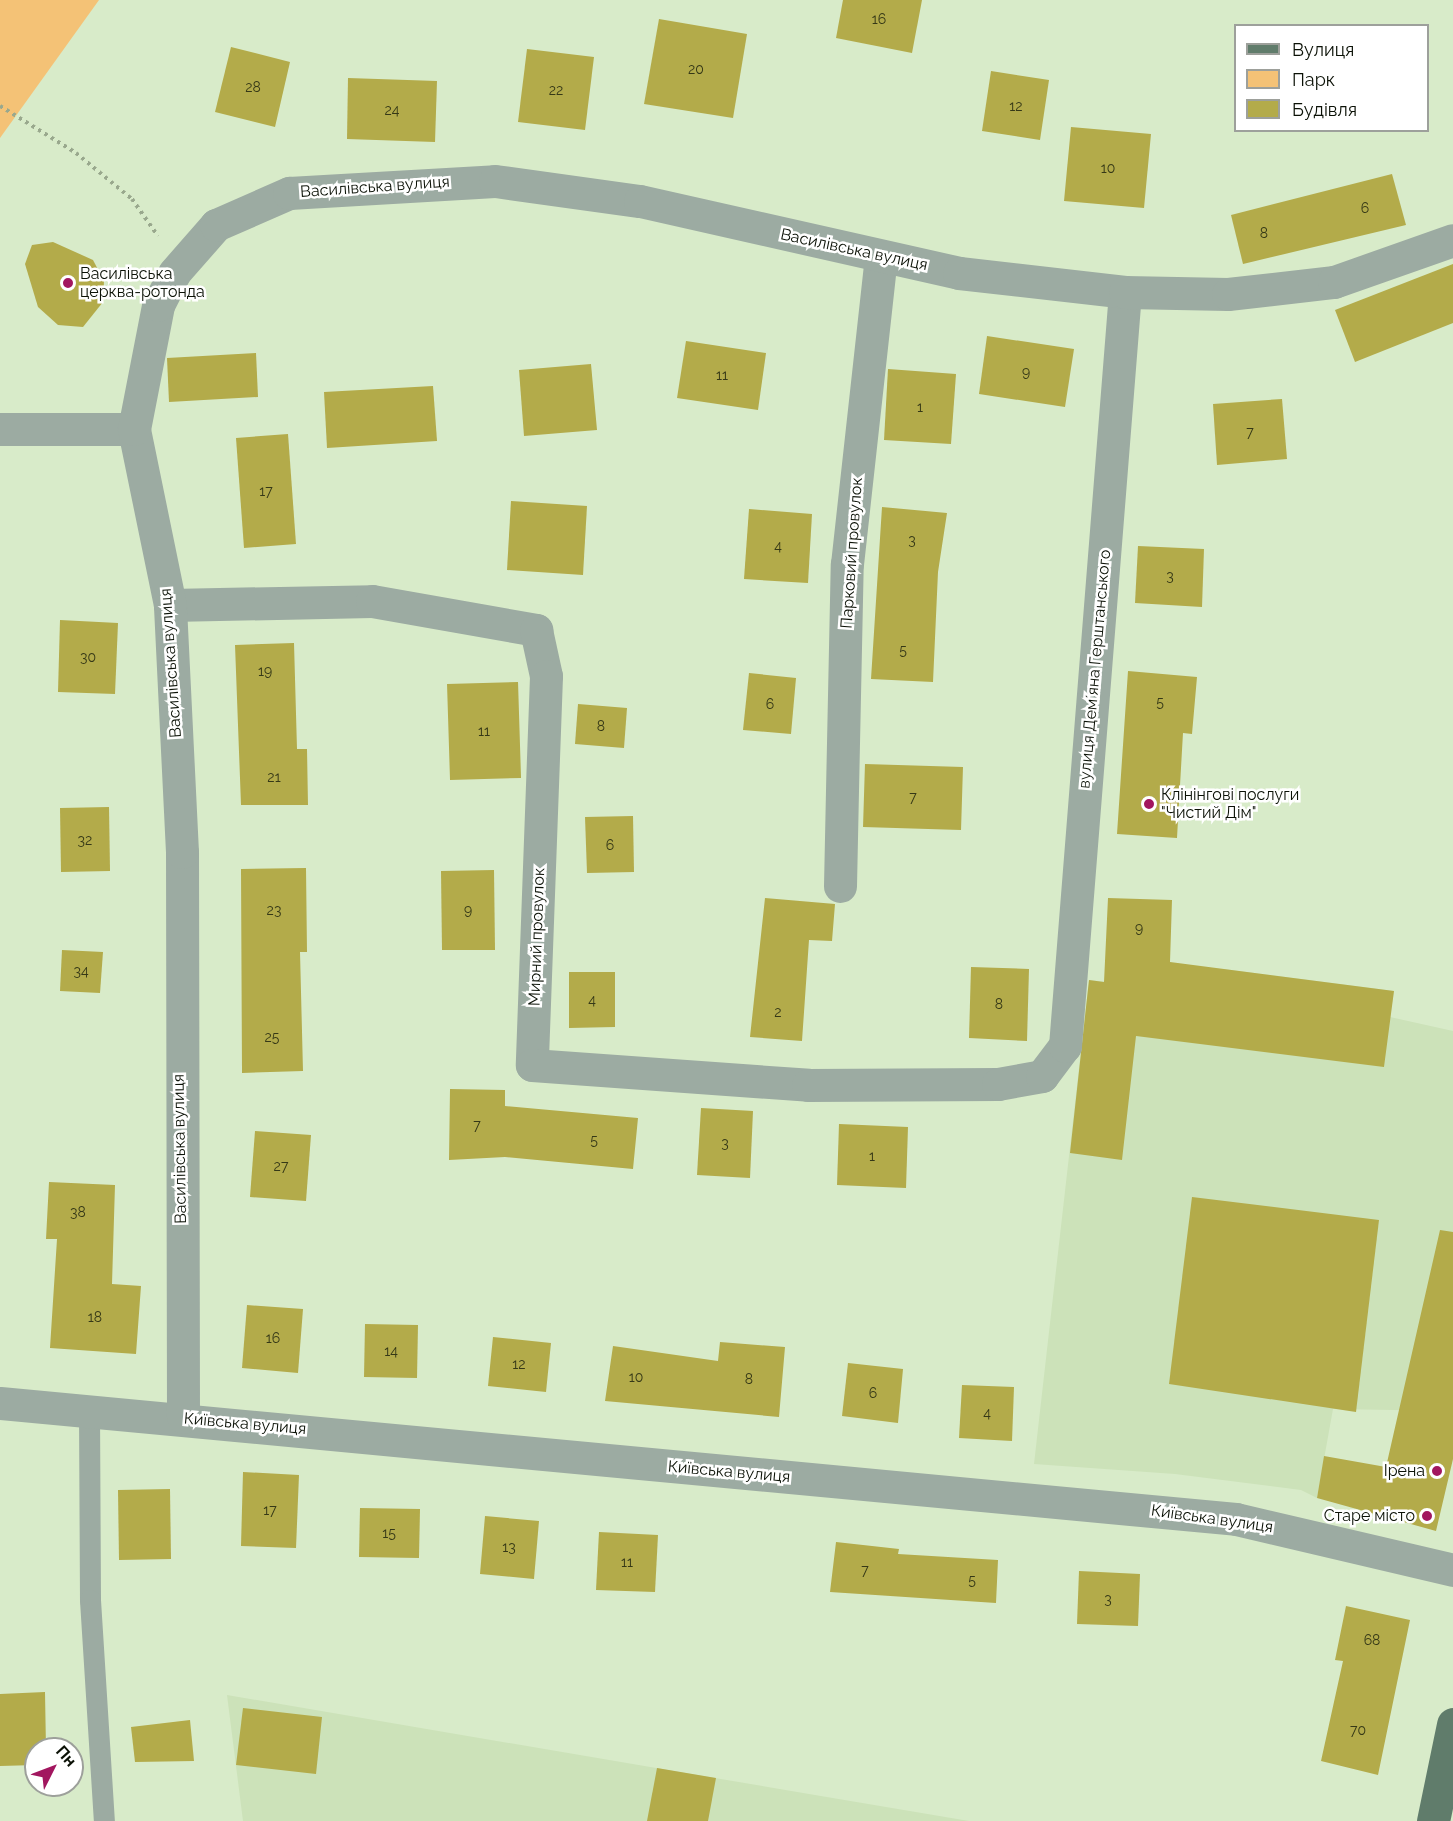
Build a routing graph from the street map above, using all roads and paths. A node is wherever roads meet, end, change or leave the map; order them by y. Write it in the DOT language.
graph roads {
  1 [pos="0,106"];
  2 [pos="159,236"];
  3 [pos="1453,240"];
  4 [pos="881,257"];
  5 [pos="1125,292"];
  6 [pos="0,429"];
  7 [pos="134,429"];
  8 [pos="170,605"];
  9 [pos="840,886"];
  10 [pos="1065,1046"];
  11 [pos="0,1403"];
  12 [pos="89,1410"];
  13 [pos="183,1417"];
  14 [pos="1453,1570"];
  15 [pos="1453,1724"];
  16 [pos="104,1821"];
  17 [pos="1433,1821"];
  1 -- 2 [label="path"];
  3 -- 5 [label="street, Василівська вулиця"];
  4 -- 5 [label="street, Василівська вулиця"];
  4 -- 7 [label="street, Василівська вулиця"];
  4 -- 9 [label="street, Парковий провулок"];
  5 -- 10 [label="street, вулиця Демʼяна Герштанського"];
  6 -- 7 [label="street"];
  7 -- 8 [label="street, Василівська вулиця"];
  8 -- 10 [label="street, Мирний провулок"];
  8 -- 13 [label="street, Василівська вулиця"];
  11 -- 12 [label="street, Київська вулиця"];
  12 -- 13 [label="street, Київська вулиця"];
  12 -- 16 [label="lane"];
  13 -- 14 [label="street, Київська вулиця"];
  15 -- 17 [label="main road"];
}
